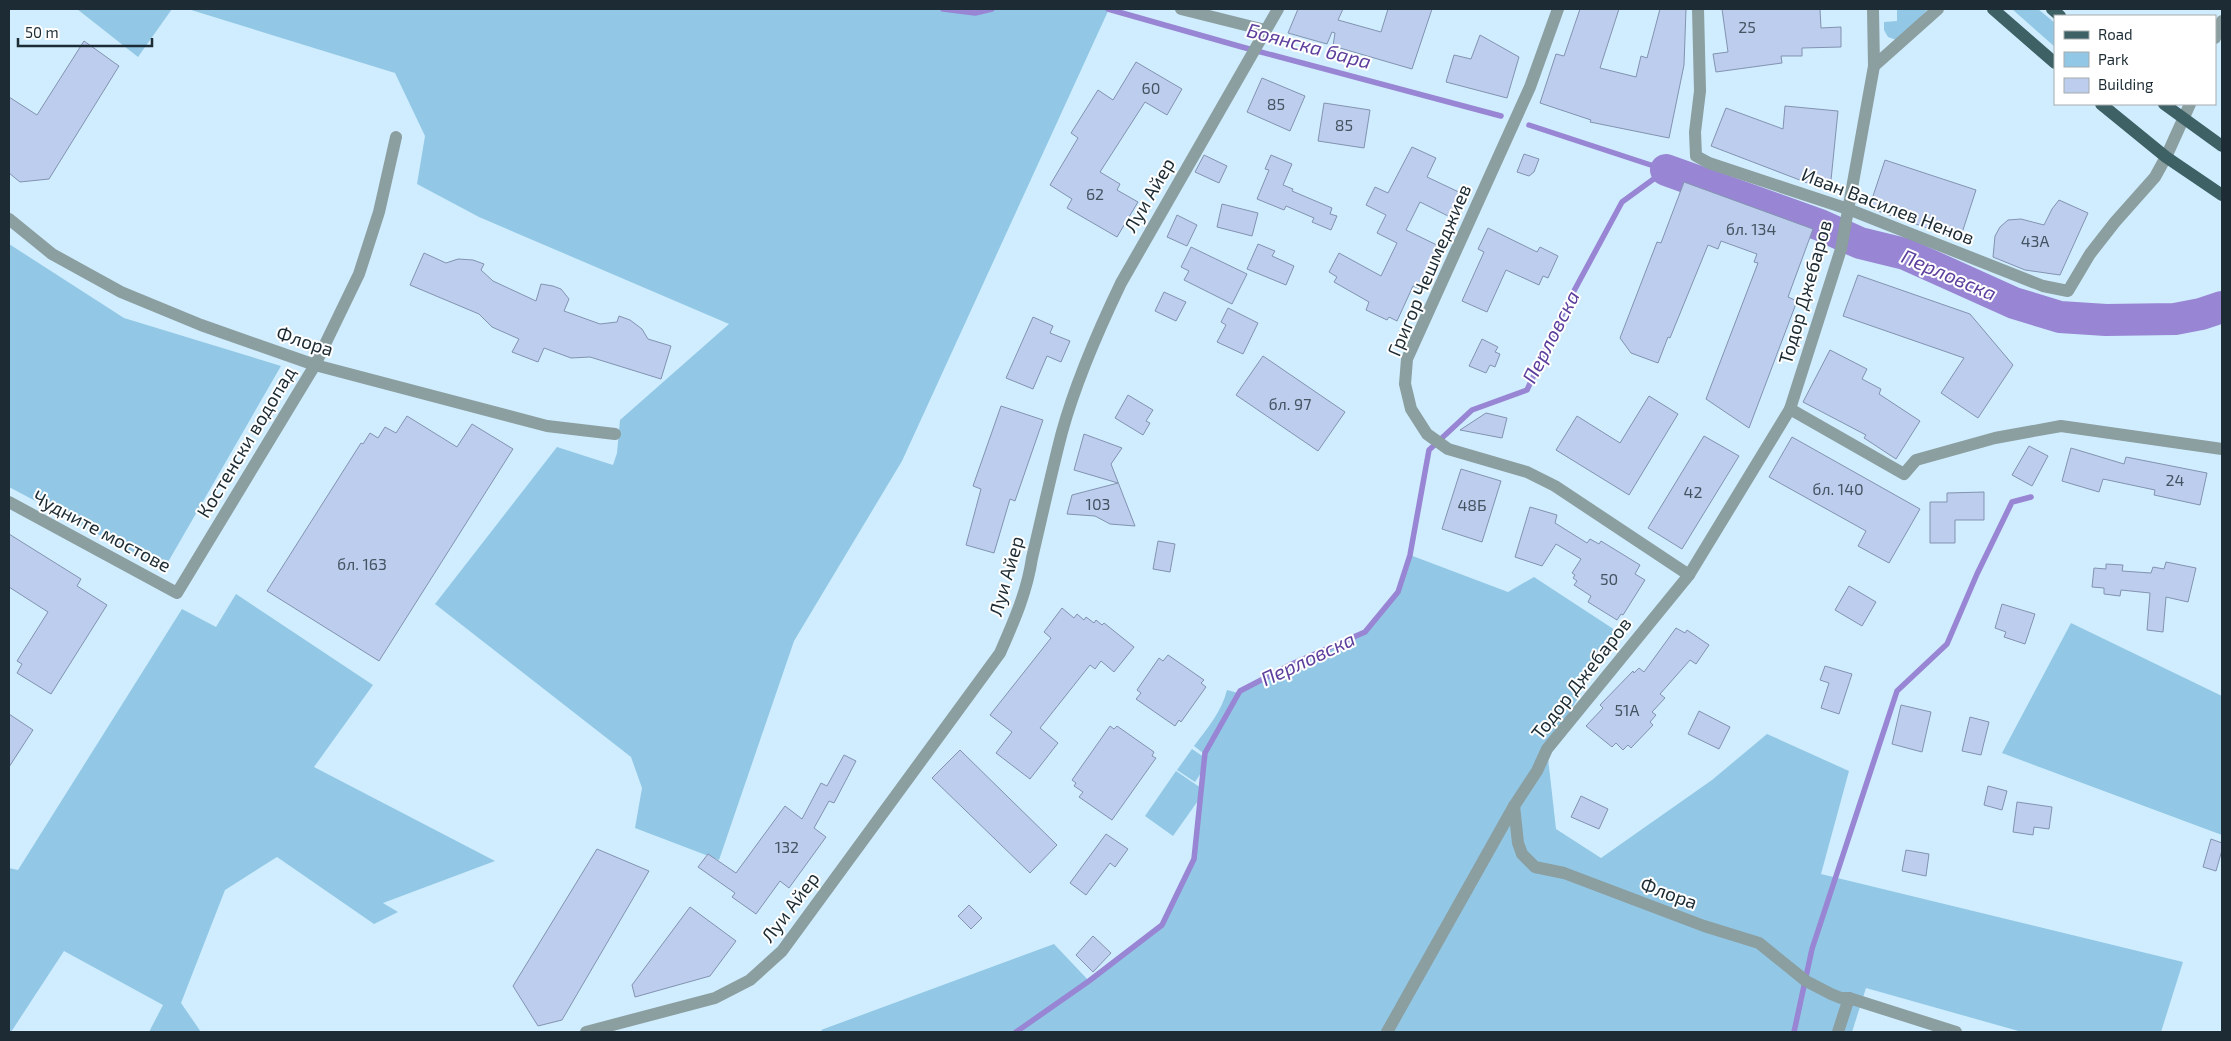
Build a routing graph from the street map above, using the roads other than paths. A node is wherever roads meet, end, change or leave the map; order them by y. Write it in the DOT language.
graph roads {
  1 [pos="1181,9"];
  2 [pos="1278,9"];
  3 [pos="1558,9"];
  4 [pos="1698,9"];
  5 [pos="1873,9"];
  6 [pos="1938,9"];
  7 [pos="1993,9"];
  8 [pos="2221,23"];
  9 [pos="1265,30"];
  10 [pos="2216,36"];
  11 [pos="2054,62"];
  12 [pos="1874,66"];
  13 [pos="2103,105"];
  14 [pos="2165,105"];
  15 [pos="2190,105"];
  16 [pos="2184,119"];
  17 [pos="396,137"];
  18 [pos="2222,146"];
  19 [pos="2166,156"];
  20 [pos="2222,195"];
  21 [pos="1847,212"];
  22 [pos="9,218"];
  23 [pos="315,365"];
  24 [pos="1790,409"];
  25 [pos="615,434"];
  26 [pos="2222,449"];
  27 [pos="9,502"];
  28 [pos="1689,575"];
  29 [pos="177,593"];
  30 [pos="1514,806"];
  31 [pos="1845,998"];
  32 [pos="586,1032"];
  33 [pos="1387,1032"];
  34 [pos="1838,1032"];
  35 [pos="1956,1032"];
  1 -- 9 [label="street"];
  2 -- 9 [label="street, Луи Айер"];
  3 -- 28 [label="street, Григор Чешмеджиев"];
  4 -- 21 [label="street, Иван Василев Ненов"];
  5 -- 12 [label="street, Тодор Джебаров"];
  6 -- 12 [label="street"];
  7 -- 11 [label="main road"];
  8 -- 10 [label="street"];
  9 -- 32 [label="street, Луи Айер"];
  12 -- 21 [label="street, Тодор Джебаров"];
  13 -- 19 [label="main road"];
  14 -- 16 [label="main road"];
  15 -- 16 [label="street"];
  16 -- 18 [label="main road"];
  16 -- 19 [label="street"];
  17 -- 23 [label="street, Костенски водопад"];
  19 -- 20 [label="main road"];
  19 -- 21 [label="street, Иван Василев Ненов"];
  21 -- 24 [label="street, Тодор Джебаров"];
  22 -- 23 [label="street, Флора"];
  23 -- 25 [label="street, Флора"];
  23 -- 29 [label="street, Костенски водопад"];
  24 -- 26 [label="street"];
  24 -- 28 [label="street, Тодор Джебаров"];
  27 -- 29 [label="street, Чудните мостове"];
  28 -- 30 [label="street, Тодор Джебаров"];
  30 -- 31 [label="street, Флора"];
  30 -- 33 [label="street, Тодор Джебаров"];
  31 -- 34 [label="street"];
  31 -- 35 [label="street, Флора"];
}
